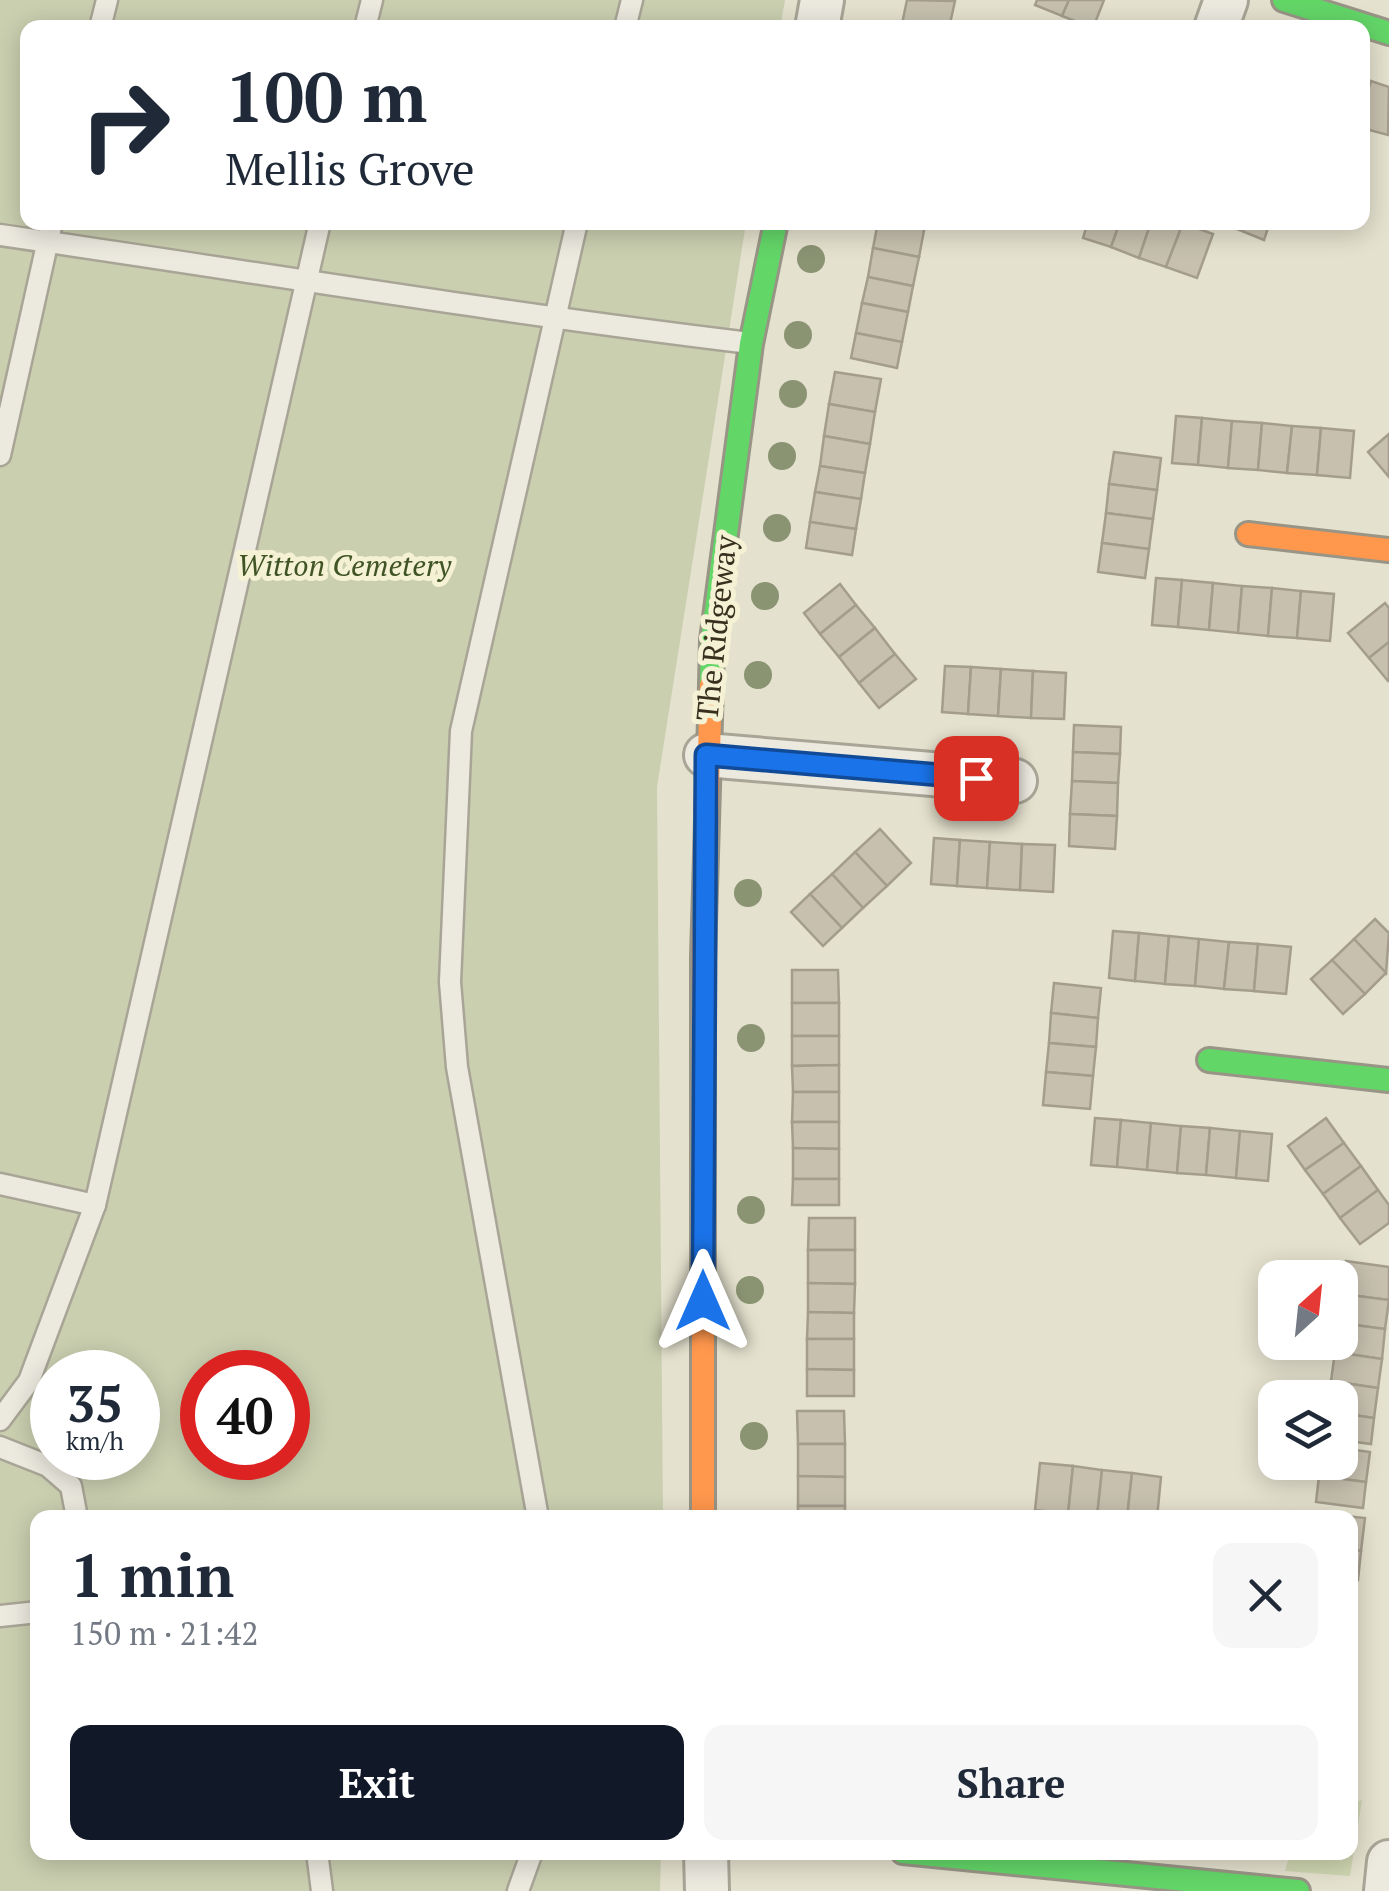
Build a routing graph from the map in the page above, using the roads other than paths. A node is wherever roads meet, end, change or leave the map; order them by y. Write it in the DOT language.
graph roads {
  1 [pos="1284,0"];
  2 [pos="1348,20"];
  3 [pos="318,230"];
  4 [pos="575,230"];
  5 [pos="774,230"];
  6 [pos="50,232"];
  7 [pos="0,235"];
  8 [pos="307,278"];
  9 [pos="553,320"];
  10 [pos="752,344"];
  11 [pos="0,455"];
  12 [pos="1248,534"];
  13 [pos="1389,550"];
  14 [pos="706,755"];
  15 [pos="1015,781"];
  16 [pos="1209,1060"];
  17 [pos="1389,1080"];
  18 [pos="0,1184"];
  19 [pos="95,1205"];
  20 [pos="0,1420"];
  21 [pos="0,1447"];
  22 [pos="76,1510"];
  23 [pos="537,1510"];
  24 [pos="704,1510"];
  25 [pos="30,1613"];
  26 [pos="0,1616"];
  27 [pos="318,1860"];
  28 [pos="529,1860"];
  29 [pos="706,1860"];
  30 [pos="1059,1860"];
  31 [pos="1389,1862"];
  32 [pos="322,1891"];
  33 [pos="518,1891"];
  34 [pos="707,1891"];
  35 [pos="1298,1891"];
  36 [pos="1386,1891"];
  1 -- 2 [label="street"];
  3 -- 8 [label="lane"];
  4 -- 9 [label="lane"];
  5 -- 10 [label="street, The Ridgeway"];
  6 -- 7 [label="lane"];
  6 -- 8 [label="lane"];
  6 -- 11 [label="lane"];
  8 -- 9 [label="lane"];
  8 -- 19 [label="lane"];
  9 -- 10 [label="lane"];
  9 -- 23 [label="lane"];
  10 -- 14 [label="street, The Ridgeway"];
  12 -- 13 [label="street"];
  14 -- 15 [label="street"];
  14 -- 24 [label="street, The Ridgeway"];
  16 -- 17 [label="street"];
  18 -- 19 [label="lane"];
  19 -- 20 [label="lane"];
  21 -- 22 [label="lane"];
  25 -- 26 [label="lane"];
  27 -- 32 [label="lane"];
  28 -- 33 [label="lane"];
  29 -- 34 [label="street"];
  30 -- 35 [label="street"];
  31 -- 36 [label="street"];
}
